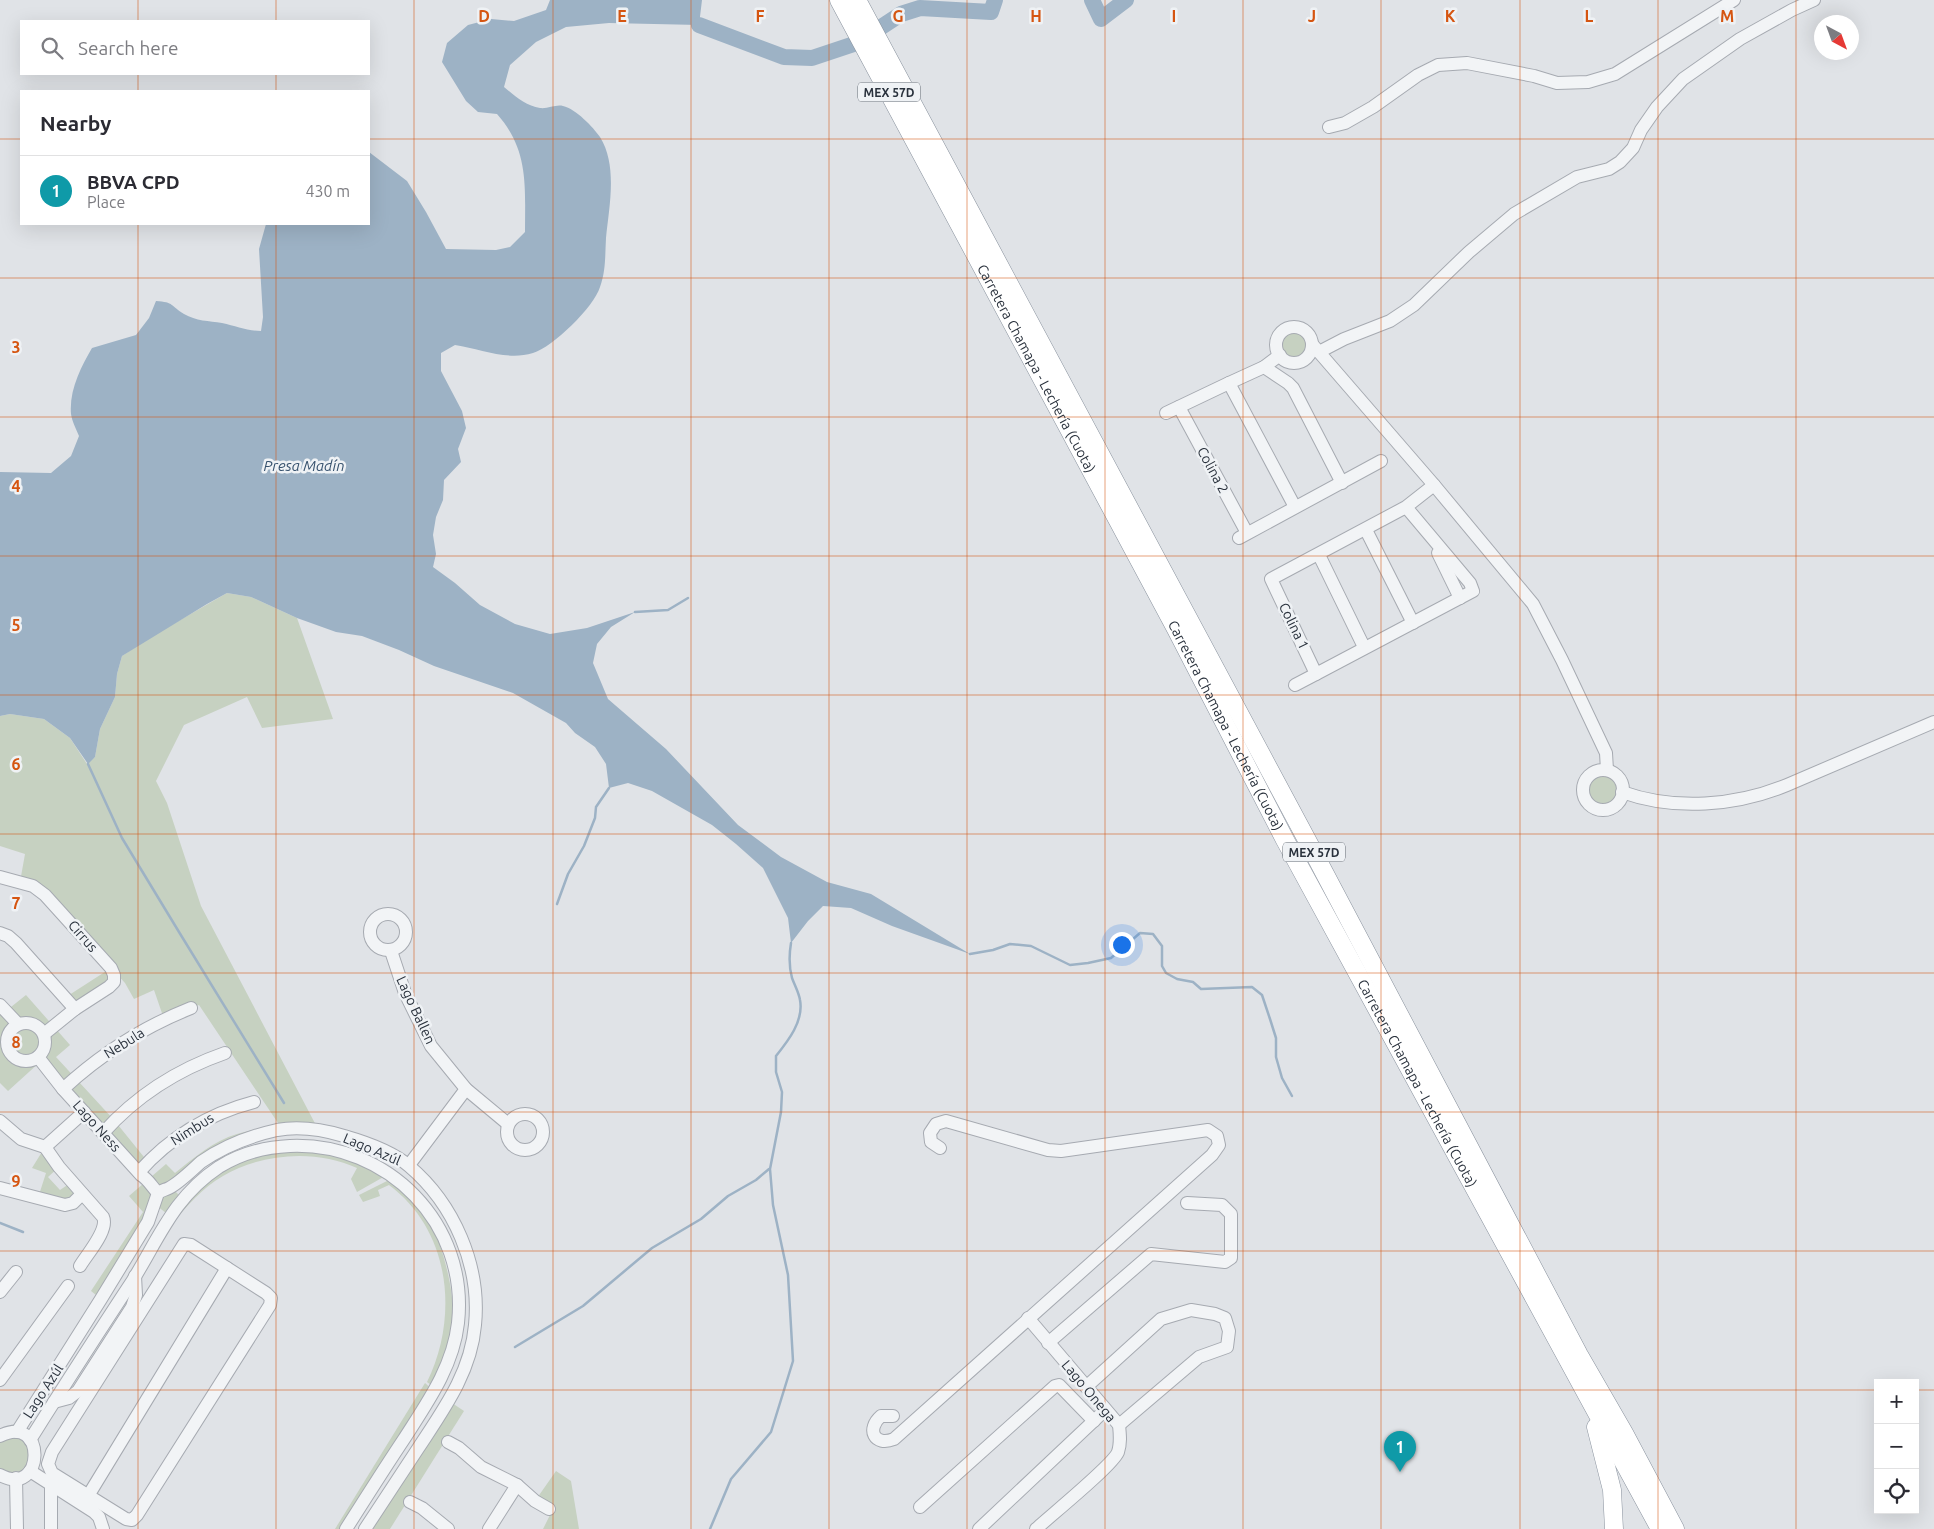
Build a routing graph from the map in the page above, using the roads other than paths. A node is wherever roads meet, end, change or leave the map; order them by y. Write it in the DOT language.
graph roads {
  1 [pos="839,0"];
  2 [pos="857,0"];
  3 [pos="1734,0"];
  4 [pos="1814,0"];
  5 [pos="1329,127"];
  6 [pos="945,180"];
  7 [pos="1316,348"];
  8 [pos="1283,358"];
  9 [pos="1264,367"];
  10 [pos="1279,377"];
  11 [pos="1230,383"];
  12 [pos="1179,406"];
  13 [pos="1166,413"];
  14 [pos="1381,461"];
  15 [pos="1342,482"];
  16 [pos="1434,485"];
  17 [pos="1296,507"];
  18 [pos="1406,507"];
  19 [pos="1366,530"];
  20 [pos="1430,538"];
  21 [pos="1319,555"];
  22 [pos="1460,598"];
  23 [pos="1413,623"];
  24 [pos="1364,647"];
  25 [pos="1316,674"];
  26 [pos="1295,685"];
  27 [pos="1934,722"];
  28 [pos="1607,770"];
  29 [pos="1622,792"];
  30 [pos="0,877"];
  31 [pos="0,933"];
  32 [pos="391,950"];
  33 [pos="0,1005"];
  34 [pos="191,1008"];
  35 [pos="75,1009"];
  36 [pos="18,1024"];
  37 [pos="44,1034"];
  38 [pos="4,1037"];
  39 [pos="224,1053"];
  40 [pos="38,1057"];
  41 [pos="64,1089"];
  42 [pos="466,1089"];
  43 [pos="254,1102"];
  44 [pos="84,1112"];
  45 [pos="0,1121"];
  46 [pos="508,1124"];
  47 [pos="103,1133"];
  48 [pos="45,1147"];
  49 [pos="940,1148"];
  50 [pos="409,1166"];
  51 [pos="140,1174"];
  52 [pos="391,1174"];
  53 [pos="403,1184"];
  54 [pos="0,1188"];
  55 [pos="159,1193"];
  56 [pos="82,1194"];
  57 [pos="181,1200"];
  58 [pos="1187,1203"];
  59 [pos="171,1213"];
  60 [pos="80,1266"];
  61 [pos="227,1268"];
  62 [pos="16,1272"];
  63 [pos="135,1276"];
  64 [pos="68,1286"];
  65 [pos="1,1289"];
  66 [pos="1028,1318"];
  67 [pos="1048,1343"];
  68 [pos="109,1351"];
  69 [pos="1569,1362"];
  70 [pos="0,1380"];
  71 [pos="1086,1387"];
  72 [pos="54,1402"];
  73 [pos="1105,1410"];
  74 [pos="893,1416"];
  75 [pos="1094,1421"];
  76 [pos="1119,1426"];
  77 [pos="17,1432"];
  78 [pos="0,1436"];
  79 [pos="30,1440"];
  80 [pos="448,1442"];
  81 [pos="30,1471"];
  82 [pos="0,1475"];
  83 [pos="16,1478"];
  84 [pos="51,1485"];
  85 [pos="517,1485"];
  86 [pos="88,1496"];
  87 [pos="410,1502"];
  88 [pos="920,1507"];
  89 [pos="549,1509"];
  90 [pos="1665,1511"];
  91 [pos="347,1528"];
  92 [pos="17,1529"];
  93 [pos="51,1529"];
  94 [pos="103,1529"];
  95 [pos="365,1529"];
  96 [pos="448,1529"];
  97 [pos="489,1529"];
  98 [pos="979,1529"];
  99 [pos="1036,1529"];
  100 [pos="1614,1529"];
  101 [pos="1660,1529"];
  102 [pos="1675,1529"];
  103 [pos="1683,1529"];
  1 -- 6 [label="highway, Carretera Chamapa - Lechería (Cuota) / MEX 57D"];
  2 -- 6 [label="highway, Carretera Chamapa - Lechería (Cuota) / MEX 57D"];
  3 -- 5 [label="street"];
  4 -- 7 [label="street"];
  6 -- 69 [label="highway, Carretera Chamapa - Lechería (Cuota) / MEX 57D"];
  6 -- 90 [label="highway, Carretera Chamapa - Lechería (Cuota) / MEX 57D"];
  7 -- 8 [label="street"];
  7 -- 8 [label="street"];
  7 -- 16 [label="street"];
  8 -- 9 [label="street"];
  8 -- 10 [label="street"];
  9 -- 10 [label="street"];
  9 -- 11 [label="street"];
  10 -- 15 [label="street"];
  11 -- 12 [label="street"];
  11 -- 17 [label="street"];
  12 -- 13 [label="street"];
  12 -- 17 [label="street, Colina 2"];
  14 -- 15 [label="street, Colina 2"];
  15 -- 17 [label="street, Colina 2"];
  16 -- 18 [label="street, Colina 1"];
  16 -- 28 [label="street"];
  18 -- 19 [label="street, Colina 1"];
  18 -- 20 [label="street"];
  19 -- 21 [label="street, Colina 1"];
  19 -- 23 [label="street"];
  20 -- 22 [label="street"];
  20 -- 22 [label="street"];
  21 -- 24 [label="street"];
  21 -- 25 [label="street, Colina 1"];
  22 -- 23 [label="street"];
  23 -- 24 [label="street"];
  24 -- 25 [label="street"];
  25 -- 26 [label="street"];
  27 -- 29 [label="street"];
  28 -- 29 [label="street"];
  28 -- 29 [label="street"];
  30 -- 35 [label="street, Cirrus"];
  31 -- 35 [label="street"];
  32 -- 42 [label="street, Lago Ballen"];
  33 -- 36 [label="street"];
  34 -- 41 [label="street, Nebula"];
  35 -- 37 [label="street, Cirrus"];
  36 -- 37 [label="street"];
  36 -- 38 [label="street"];
  37 -- 40 [label="street"];
  38 -- 40 [label="street"];
  39 -- 47 [label="street"];
  40 -- 41 [label="street, Lago Ness"];
  41 -- 44 [label="street, Lago Ness"];
  42 -- 46 [label="street, Lago Ballen"];
  42 -- 50 [label="street"];
  43 -- 51 [label="street, Nimbus"];
  44 -- 47 [label="street, Lago Ness"];
  44 -- 48 [label="street"];
  45 -- 48 [label="street"];
  47 -- 51 [label="street, Lago Ness"];
  48 -- 56 [label="street"];
  49 -- 66 [label="street"];
  50 -- 52 [label="street"];
  50 -- 53 [label="street"];
  50 -- 55 [label="street, Lago Azúl"];
  50 -- 95 [label="street, Lago Azúl"];
  51 -- 55 [label="street, Lago Ness"];
  52 -- 53 [label="street, Lago Azúl"];
  52 -- 57 [label="street, Lago Azúl"];
  53 -- 91 [label="street, Lago Azúl"];
  54 -- 56 [label="street"];
  55 -- 57 [label="street"];
  55 -- 59 [label="street"];
  55 -- 77 [label="street, Lago Azúl"];
  56 -- 60 [label="street"];
  57 -- 59 [label="street, Lago Azúl"];
  58 -- 67 [label="street"];
  59 -- 63 [label="street, Lago Azúl"];
  61 -- 68 [label="street"];
  61 -- 86 [label="street"];
  61 -- 86 [label="street"];
  62 -- 65 [label="street"];
  63 -- 68 [label="street"];
  63 -- 72 [label="street, Lago Azúl"];
  64 -- 70 [label="street"];
  66 -- 67 [label="street, Lago Onega"];
  66 -- 74 [label="street"];
  67 -- 71 [label="street, Lago Onega"];
  68 -- 72 [label="street"];
  68 -- 86 [label="street"];
  69 -- 100 [label="highway"];
  69 -- 101 [label="highway, Carretera Chamapa - Lechería (Cuota) / MEX 57D"];
  71 -- 73 [label="street, Lago Onega"];
  71 -- 76 [label="street"];
  72 -- 79 [label="street, Lago Azúl"];
  73 -- 75 [label="street"];
  73 -- 76 [label="street, Lago Onega"];
  75 -- 88 [label="street"];
  75 -- 98 [label="street"];
  76 -- 99 [label="street, Lago Onega"];
  77 -- 78 [label="street"];
  77 -- 79 [label="street"];
  79 -- 81 [label="street"];
  80 -- 85 [label="street"];
  81 -- 83 [label="street"];
  81 -- 84 [label="street"];
  82 -- 83 [label="street"];
  83 -- 92 [label="street"];
  84 -- 93 [label="street"];
  84 -- 94 [label="street"];
  85 -- 89 [label="street"];
  85 -- 97 [label="street"];
  87 -- 96 [label="street"];
  90 -- 102 [label="highway, Carretera Chamapa - Lechería (Cuota) / MEX 57D"];
  90 -- 103 [label="highway"];
}
